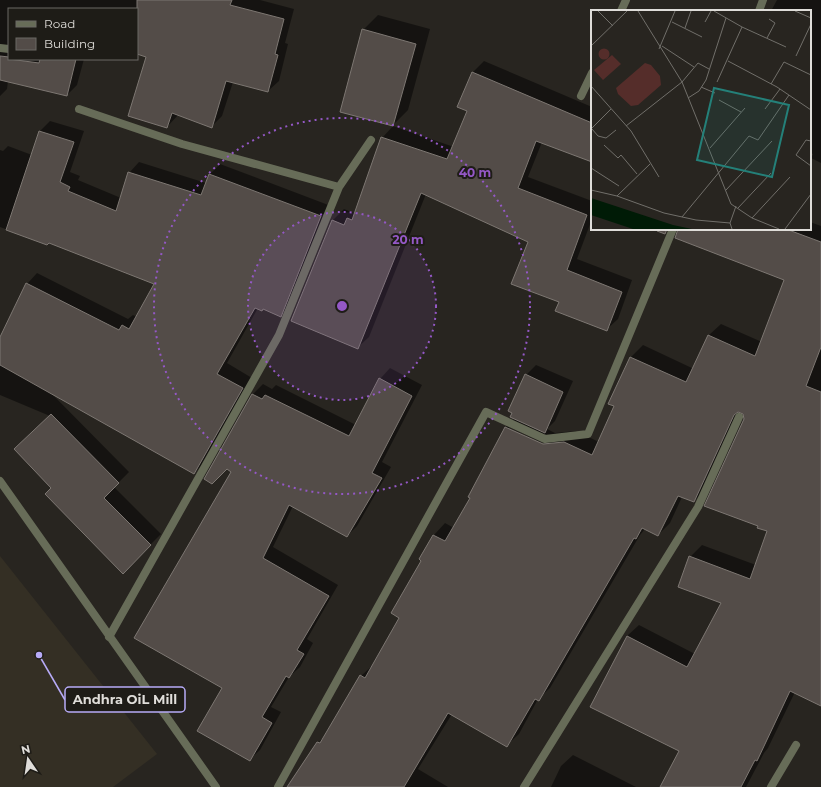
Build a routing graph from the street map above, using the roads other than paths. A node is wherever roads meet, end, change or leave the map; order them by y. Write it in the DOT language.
graph roads {
  1 [pos="626,0"];
  2 [pos="763,0"];
  3 [pos="621,10"];
  4 [pos="759,10"];
  5 [pos="591,75"];
  6 [pos="581,96"];
  7 [pos="79,109"];
  8 [pos="371,140"];
  9 [pos="339,187"];
  10 [pos="673,230"];
  11 [pos="739,417"];
  12 [pos="0,481"];
  13 [pos="109,637"];
  14 [pos="796,745"];
  15 [pos="216,787"];
  16 [pos="278,787"];
  17 [pos="524,787"];
  18 [pos="771,787"];
  1 -- 3 [label="street"];
  2 -- 4 [label="street"];
  5 -- 6 [label="street"];
  7 -- 9 [label="street"];
  8 -- 9 [label="street"];
  9 -- 13 [label="street"];
  10 -- 16 [label="street"];
  11 -- 17 [label="street"];
  12 -- 13 [label="street"];
  13 -- 15 [label="street"];
  14 -- 18 [label="street"];
}
